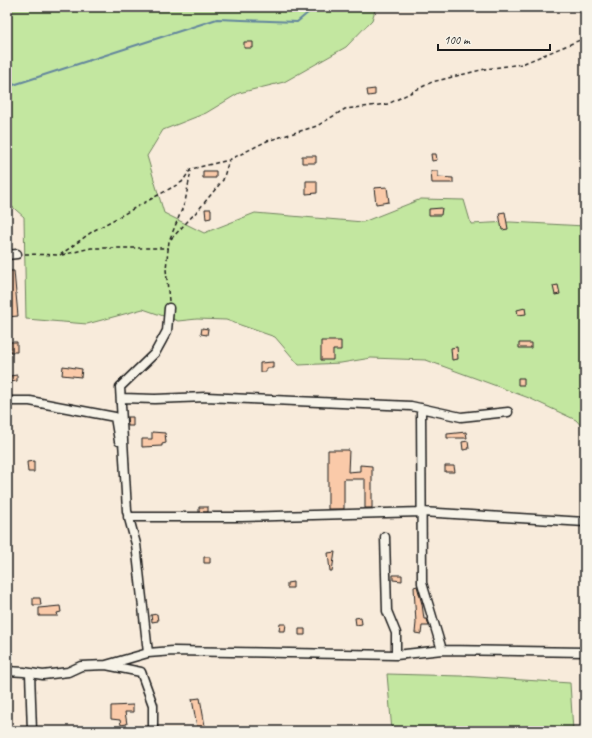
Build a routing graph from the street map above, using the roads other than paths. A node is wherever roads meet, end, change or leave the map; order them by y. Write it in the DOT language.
graph roads {
  1 [pos="17,254"];
  2 [pos="7,255"];
  3 [pos="169,308"];
  4 [pos="121,398"];
  5 [pos="7,401"];
  6 [pos="421,408"];
  7 [pos="508,412"];
  8 [pos="422,512"];
  9 [pos="128,517"];
  10 [pos="585,522"];
  11 [pos="134,534"];
  12 [pos="385,537"];
  13 [pos="442,650"];
  14 [pos="585,652"];
  15 [pos="148,654"];
  16 [pos="396,655"];
  17 [pos="106,665"];
  18 [pos="7,671"];
  19 [pos="30,673"];
  20 [pos="32,731"];
  21 [pos="152,731"];
  1 -- 2 [label="street"];
  3 -- 4 [label="street"];
  4 -- 6 [label="street"];
  4 -- 9 [label="street"];
  5 -- 11 [label="street"];
  6 -- 7 [label="street"];
  6 -- 8 [label="street"];
  8 -- 9 [label="street"];
  8 -- 10 [label="street"];
  8 -- 13 [label="street"];
  9 -- 15 [label="street"];
  12 -- 16 [label="street"];
  13 -- 14 [label="street"];
  13 -- 16 [label="street"];
  15 -- 16 [label="street"];
  15 -- 17 [label="street"];
  17 -- 19 [label="street"];
  17 -- 21 [label="street"];
  18 -- 19 [label="street"];
  19 -- 20 [label="street"];
}
